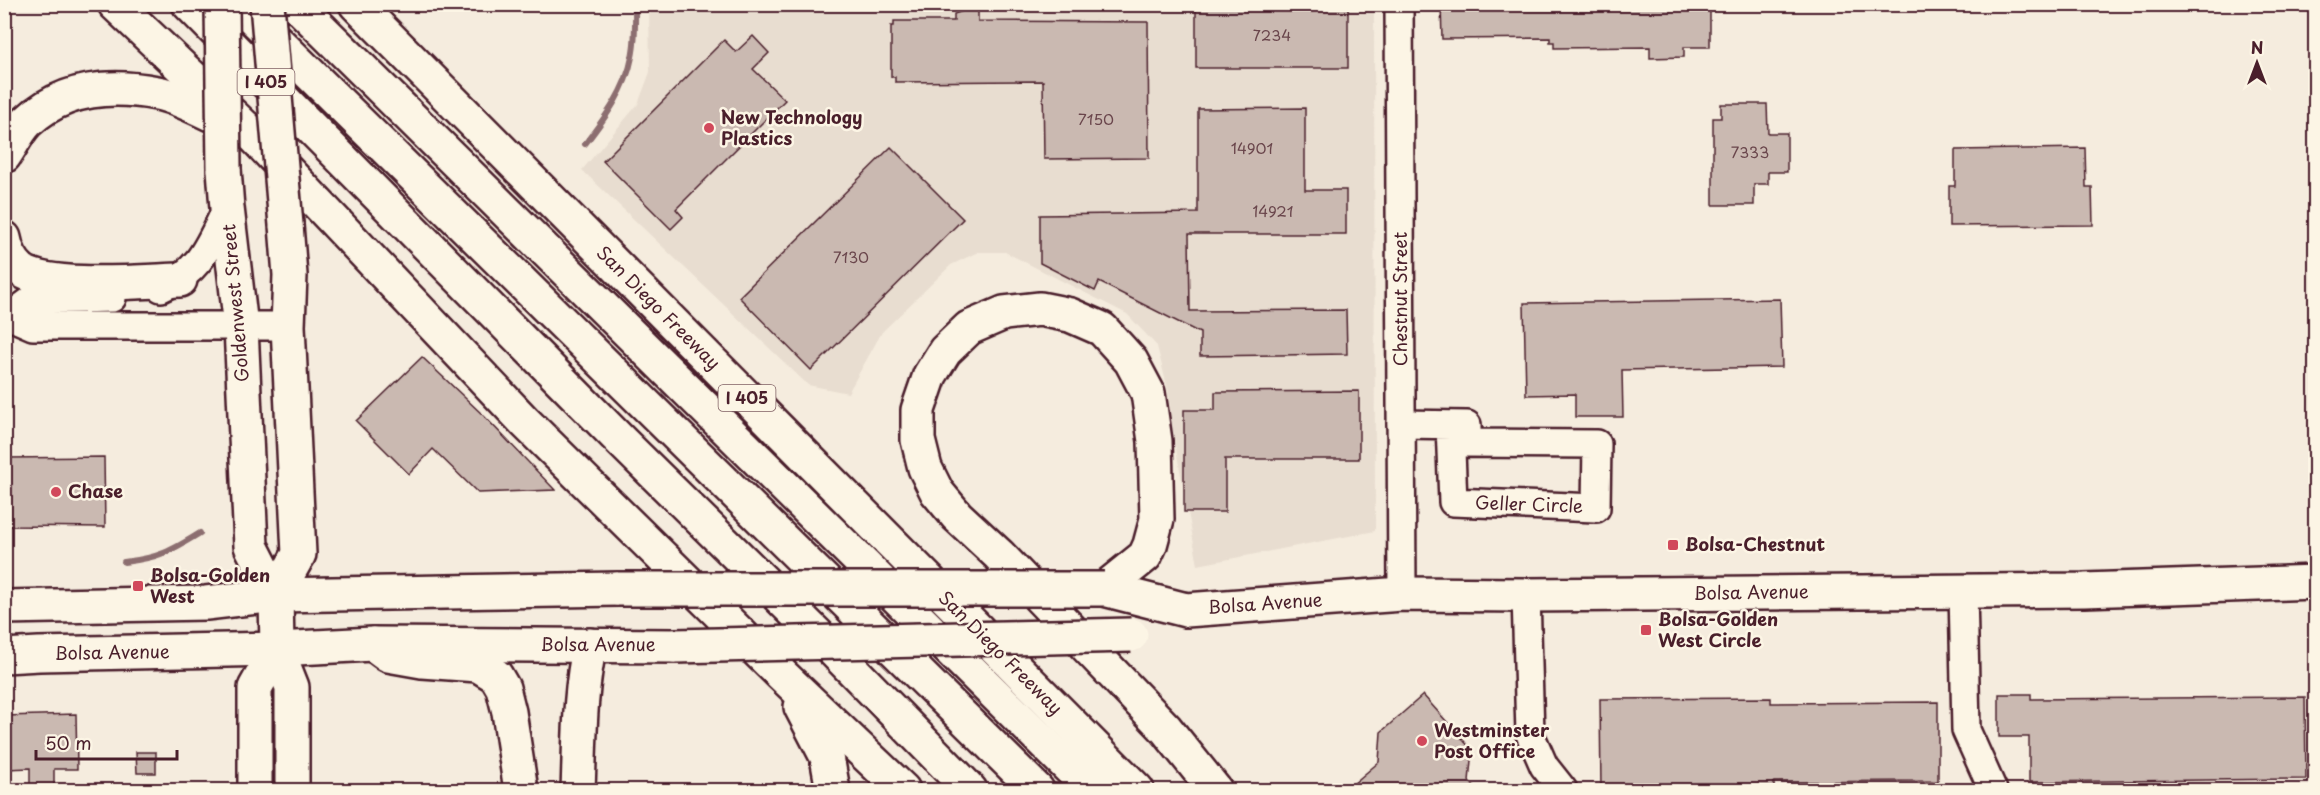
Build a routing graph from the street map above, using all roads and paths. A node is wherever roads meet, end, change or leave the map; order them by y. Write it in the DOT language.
graph roads {
  1 [pos="115,4"];
  2 [pos="189,4"];
  3 [pos="222,4"];
  4 [pos="239,4"];
  5 [pos="267,4"];
  6 [pos="296,4"];
  7 [pos="356,4"];
  8 [pos="1399,4"];
  9 [pos="250,132"];
  10 [pos="4,156"];
  11 [pos="344,160"];
  12 [pos="227,208"];
  13 [pos="4,238"];
  14 [pos="180,280"];
  15 [pos="548,308"];
  16 [pos="7,316"];
  17 [pos="288,326"];
  18 [pos="241,327"];
  19 [pos="1401,424"];
  20 [pos="1450,425"];
  21 [pos="2316,582"];
  22 [pos="1104,589"];
  23 [pos="1963,591"];
  24 [pos="1402,594"];
  25 [pos="276,595"];
  26 [pos="1526,596"];
  27 [pos="4,608"];
  28 [pos="1186,610"];
  29 [pos="372,644"];
  30 [pos="590,645"];
  31 [pos="277,649"];
  32 [pos="4,656"];
  33 [pos="781,674"];
  34 [pos="255,790"];
  35 [pos="292,790"];
  36 [pos="521,790"];
  37 [pos="578,790"];
  38 [pos="833,790"];
  39 [pos="903,790"];
  40 [pos="970,790"];
  41 [pos="1036,790"];
  42 [pos="1092,790"];
  43 [pos="1137,790"];
  44 [pos="1215,790"];
  45 [pos="1563,790"];
  46 [pos="1993,790"];
  1 -- 9 [label="main road"];
  2 -- 11 [label="main road, I 405"];
  3 -- 12 [label="main road, Goldenwest Street, bridge"];
  4 -- 15 [label="main road"];
  5 -- 17 [label="main road, bridge"];
  6 -- 42 [label="main road"];
  7 -- 43 [label="main road, San Diego Freeway / I 405"];
  8 -- 19 [label="street, Chestnut Street"];
  9 -- 10 [label="main road"];
  9 -- 33 [label="main road"];
  11 -- 15 [label="main road"];
  11 -- 40 [label="main road, I 405"];
  12 -- 14 [label="street"];
  12 -- 18 [label="main road, Goldenwest Street"];
  13 -- 14 [label="main road"];
  14 -- 16 [label="street"];
  15 -- 41 [label="main road"];
  16 -- 18 [label="street"];
  17 -- 18 [label="street"];
  17 -- 25 [label="main road"];
  18 -- 25 [label="main road, Goldenwest Street"];
  19 -- 20 [label="street"];
  19 -- 24 [label="street, Chestnut Street"];
  20 -- 20 [label="street, Geller Circle"];
  21 -- 23 [label="main road, Bolsa Avenue"];
  22 -- 25 [label="main road, Bolsa Avenue, bridge"];
  22 -- 28 [label="main road, Bolsa Avenue"];
  22 -- 44 [label="main road"];
  23 -- 26 [label="main road, Bolsa Avenue"];
  23 -- 46 [label="street"];
  24 -- 26 [label="main road, Bolsa Avenue"];
  24 -- 28 [label="main road, Bolsa Avenue"];
  25 -- 27 [label="main road, Bolsa Avenue"];
  25 -- 31 [label="main road, Goldenwest Street"];
  26 -- 45 [label="street"];
  28 -- 30 [label="main road, Bolsa Avenue, bridge"];
  29 -- 30 [label="main road, Bolsa Avenue"];
  29 -- 31 [label="main road, Bolsa Avenue"];
  29 -- 36 [label="main road"];
  30 -- 37 [label="main road"];
  31 -- 32 [label="main road, Bolsa Avenue"];
  31 -- 34 [label="main road"];
  31 -- 35 [label="main road, Goldenwest Street"];
  33 -- 38 [label="main road"];
  33 -- 39 [label="main road"];
}
